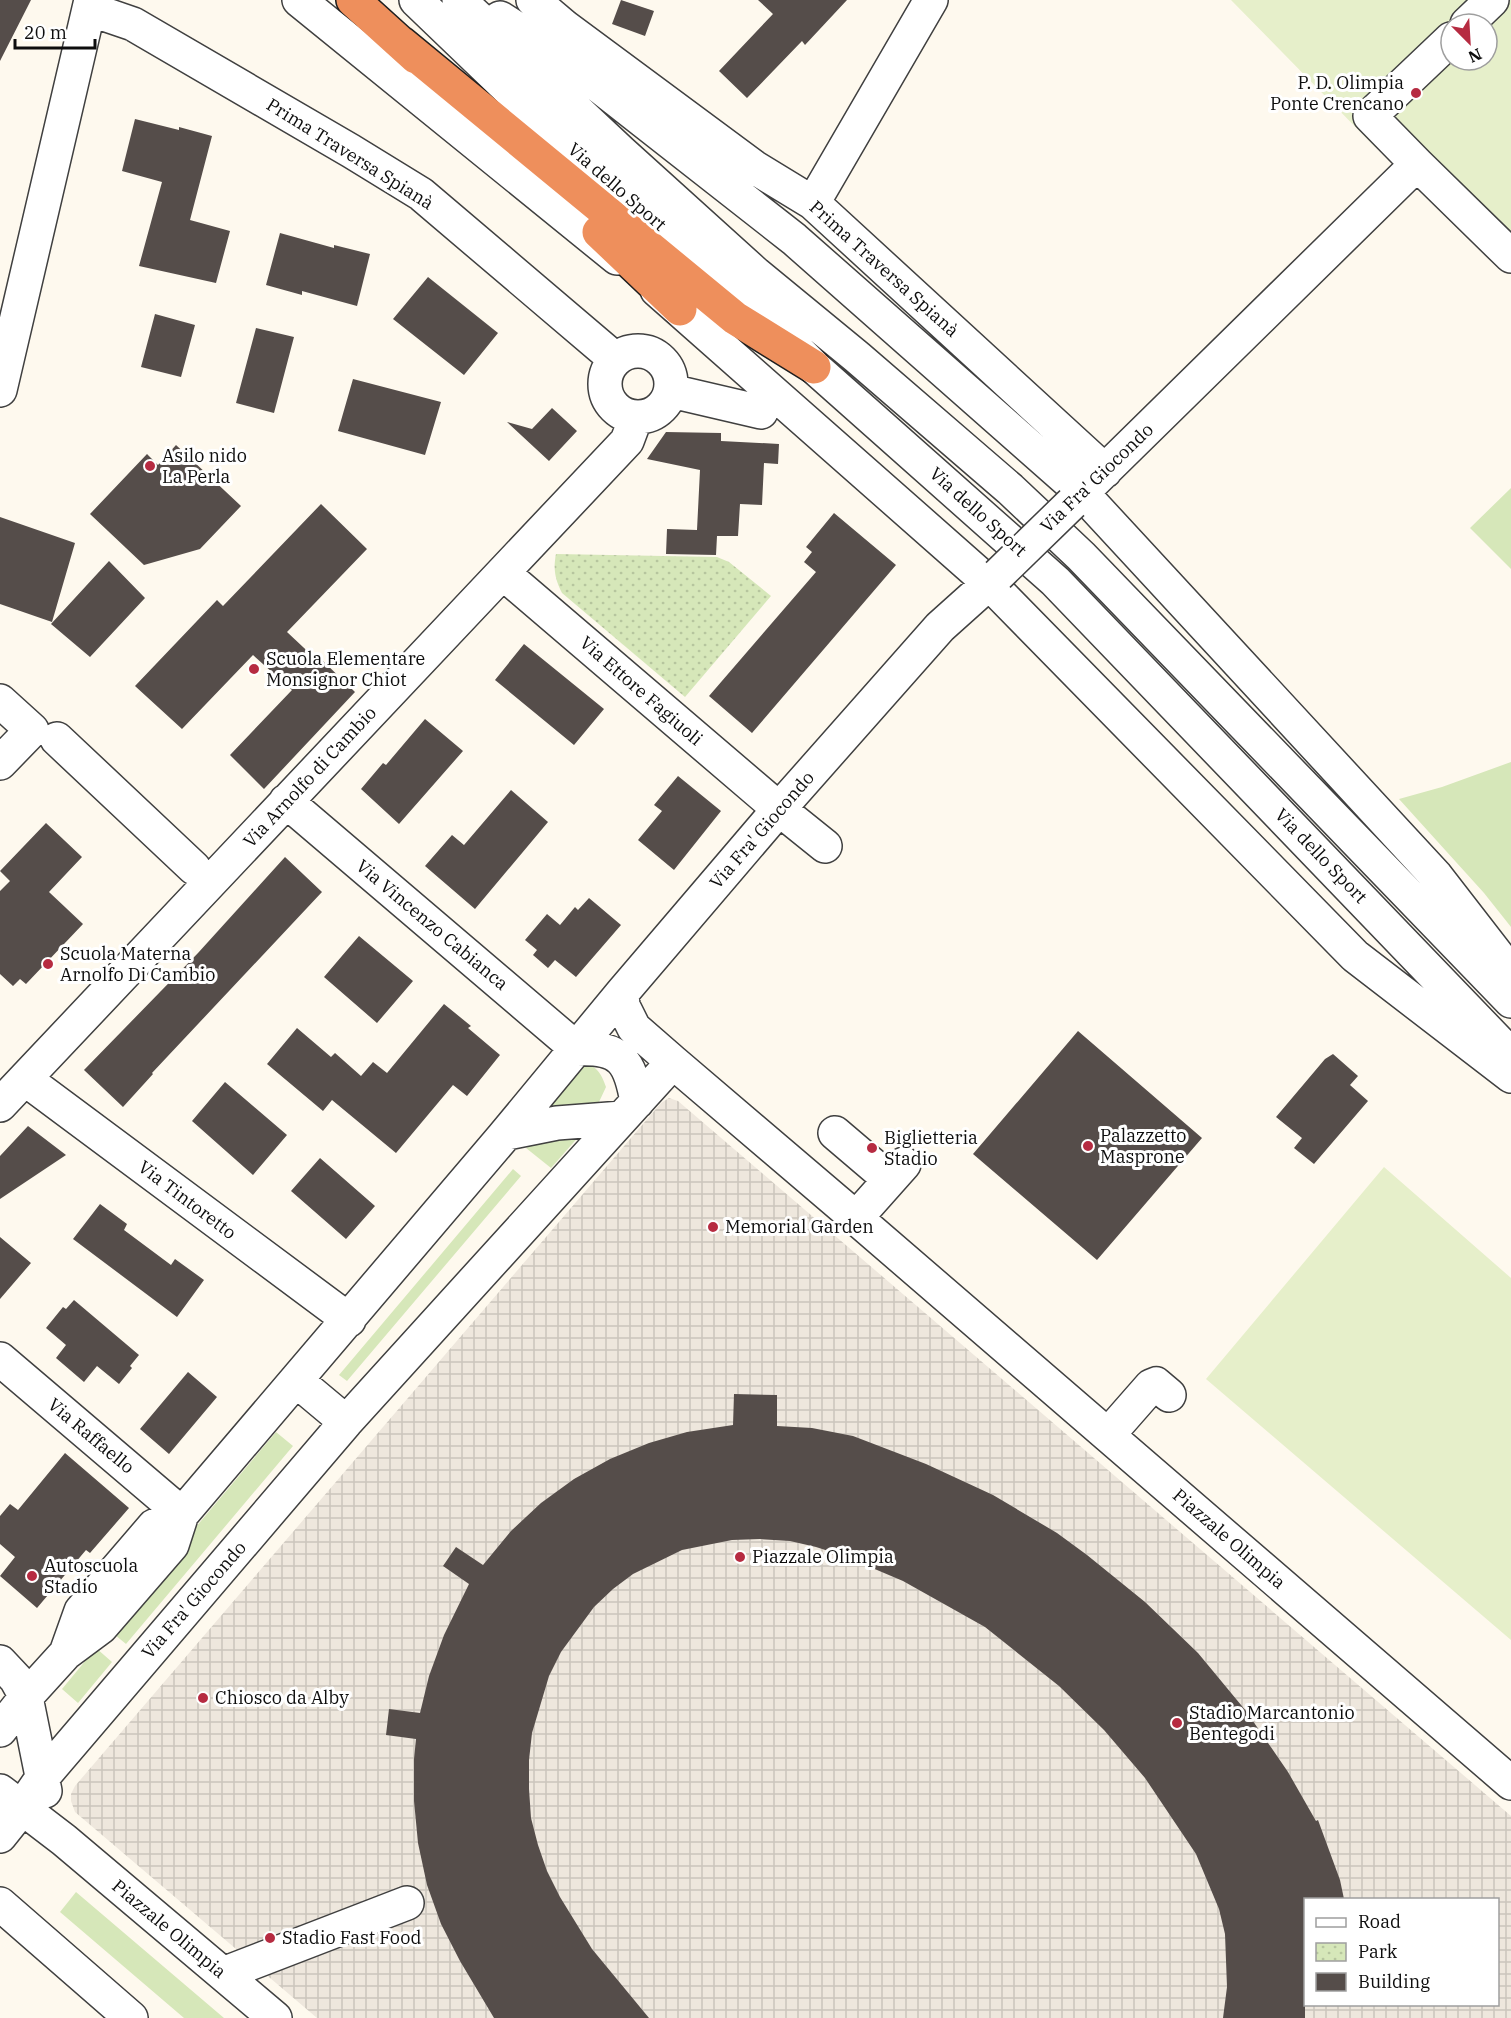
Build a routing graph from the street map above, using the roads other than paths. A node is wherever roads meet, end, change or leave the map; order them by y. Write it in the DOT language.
graph roads {
  1 [pos="299,0"];
  2 [pos="353,0"];
  3 [pos="416,0"];
  4 [pos="459,0"];
  5 [pos="472,0"];
  6 [pos="533,0"];
  7 [pos="931,0"];
  8 [pos="1492,0"];
  9 [pos="90,4"];
  10 [pos="1480,12"];
  11 [pos="401,43"];
  12 [pos="1439,50"];
  13 [pos="1417,164"];
  14 [pos="813,203"];
  15 [pos="1511,256"];
  16 [pos="680,309"];
  17 [pos="615,359"];
  18 [pos="814,367"];
  19 [pos="0,388"];
  20 [pos="670,391"];
  21 [pos="761,412"];
  22 [pos="636,417"];
  23 [pos="1105,471"];
  24 [pos="1077,498"];
  25 [pos="503,573"];
  26 [pos="994,579"];
  27 [pos="0,701"];
  28 [pos="44,735"];
  29 [pos="0,763"];
  30 [pos="286,801"];
  31 [pos="779,810"];
  32 [pos="825,846"];
  33 [pos="194,868"];
  34 [pos="1511,973"];
  35 [pos="622,993"];
  36 [pos="1511,1001"];
  37 [pos="577,1049"];
  38 [pos="1511,1055"];
  39 [pos="673,1062"];
  40 [pos="1511,1076"];
  41 [pos="25,1079"];
  42 [pos="0,1105"];
  43 [pos="629,1110"];
  44 [pos="507,1133"];
  45 [pos="835,1133"];
  46 [pos="856,1218"];
  47 [pos="349,1320"];
  48 [pos="0,1359"];
  49 [pos="297,1381"];
  50 [pos="1169,1385"];
  51 [pos="346,1422"];
  52 [pos="1108,1435"];
  53 [pos="182,1514"];
  54 [pos="0,1662"];
  55 [pos="26,1697"];
  56 [pos="0,1730"];
  57 [pos="1508,1774"];
  58 [pos="42,1778"];
  59 [pos="10,1800"];
  60 [pos="0,1836"];
  61 [pos="64,1840"];
  62 [pos="407,1903"];
  63 [pos="0,1904"];
  64 [pos="223,1974"];
  65 [pos="131,2018"];
  66 [pos="275,2018"];
  1 -- 16 [label="street"];
  2 -- 11 [label="highway"];
  3 -- 18 [label="street, Via dello Sport"];
  4 -- 36 [label="street, Via dello Sport"];
  5 -- 24 [label="street"];
  6 -- 14 [label="street, Prima Traversa Spianà"];
  7 -- 14 [label="street"];
  8 -- 10 [label="street"];
  9 -- 17 [label="street, Prima Traversa Spianà"];
  9 -- 19 [label="street, Prima Traversa Spianà"];
  11 -- 16 [label="highway"];
  11 -- 18 [label="highway"];
  12 -- 13 [label="street"];
  13 -- 15 [label="street"];
  13 -- 23 [label="street, Via Fra' Giocondo"];
  14 -- 23 [label="street, Prima Traversa Spianà"];
  16 -- 26 [label="street"];
  17 -- 20 [label="street"];
  17 -- 22 [label="street"];
  18 -- 38 [label="street, Via dello Sport"];
  20 -- 21 [label="street"];
  20 -- 22 [label="street"];
  22 -- 25 [label="street, Via Arnolfo di Cambio"];
  23 -- 24 [label="street, Via Fra' Giocondo"];
  24 -- 26 [label="street, Via Fra' Giocondo, bridge"];
  24 -- 34 [label="street"];
  25 -- 30 [label="street, Via Arnolfo di Cambio"];
  25 -- 31 [label="street, Via Ettore Fagiuoli"];
  26 -- 31 [label="street, Via Fra' Giocondo"];
  26 -- 40 [label="street"];
  27 -- 28 [label="street"];
  28 -- 29 [label="street"];
  28 -- 33 [label="street"];
  30 -- 37 [label="street, Via Vincenzo Cabianca"];
  30 -- 41 [label="street, Via Arnolfo di Cambio"];
  31 -- 32 [label="street, Via Ettore Fagiuoli"];
  31 -- 35 [label="street, Via Fra' Giocondo"];
  35 -- 37 [label="street, Via Fra' Giocondo"];
  35 -- 39 [label="street"];
  37 -- 43 [label="street"];
  37 -- 44 [label="street, Via Fra' Giocondo"];
  39 -- 43 [label="street, Via Fra' Giocondo"];
  39 -- 46 [label="street, Piazzale Olimpia"];
  41 -- 42 [label="street, Via Arnolfo di Cambio"];
  41 -- 47 [label="street, Via Tintoretto"];
  43 -- 44 [label="street"];
  43 -- 51 [label="street, Via Fra' Giocondo"];
  44 -- 47 [label="street, Via Fra' Giocondo"];
  45 -- 46 [label="street"];
  46 -- 52 [label="street, Piazzale Olimpia"];
  47 -- 49 [label="street, Via Fra' Giocondo"];
  48 -- 53 [label="street, Via Raffaello"];
  49 -- 51 [label="street"];
  49 -- 53 [label="street, Via Fra' Giocondo"];
  50 -- 52 [label="street"];
  51 -- 58 [label="street, Via Fra' Giocondo"];
  52 -- 57 [label="street, Piazzale Olimpia"];
  53 -- 55 [label="street, Via Fra' Giocondo"];
  54 -- 55 [label="street"];
  55 -- 56 [label="street"];
  55 -- 58 [label="street, Piazzale Olimpia"];
  58 -- 59 [label="street"];
  58 -- 61 [label="street, Piazzale Olimpia"];
  59 -- 60 [label="street"];
  59 -- 61 [label="street, Piazzale Olimpia"];
  61 -- 64 [label="street, Piazzale Olimpia"];
  62 -- 64 [label="street"];
  63 -- 65 [label="street"];
  64 -- 66 [label="street, Piazzale Olimpia"];
}
